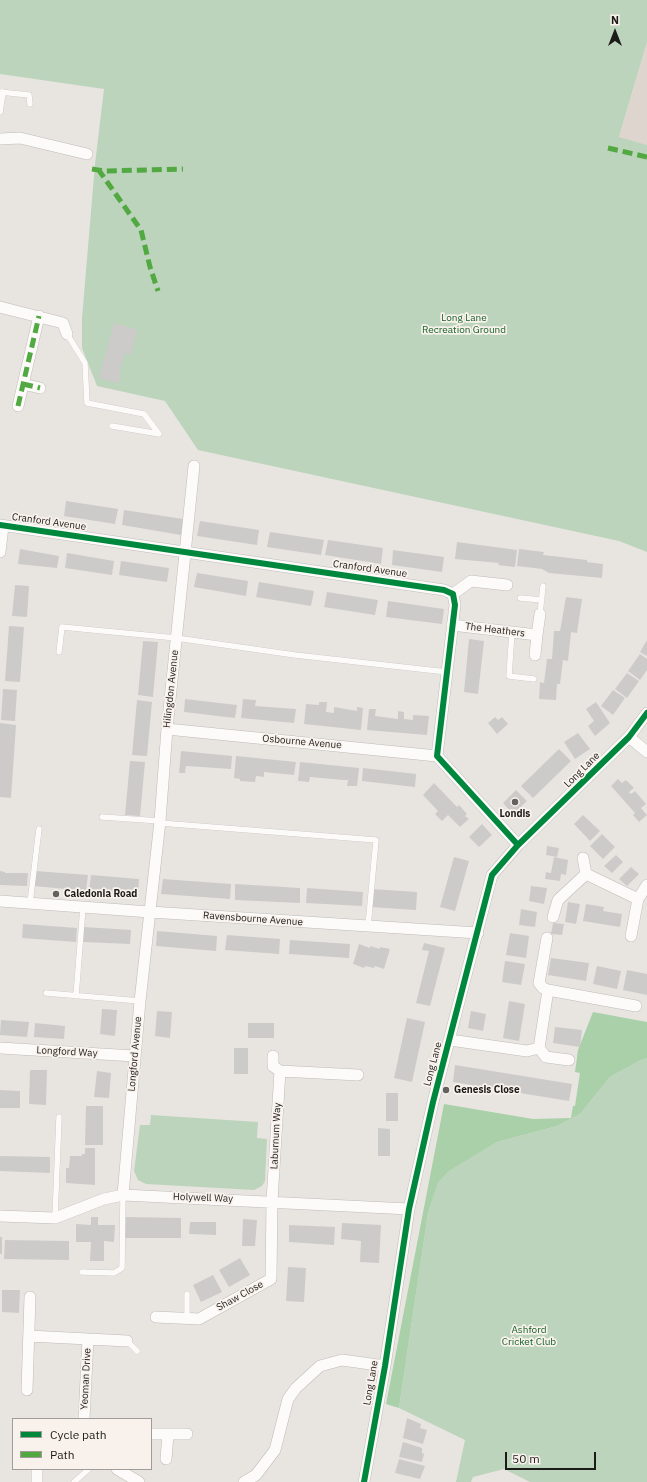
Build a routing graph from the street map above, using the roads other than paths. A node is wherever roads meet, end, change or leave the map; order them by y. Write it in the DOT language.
graph roads {
  1 [pos="1,92"];
  2 [pos="30,104"];
  3 [pos="0,112"];
  4 [pos="0,139"];
  5 [pos="87,154"];
  6 [pos="0,307"];
  7 [pos="39,316"];
  8 [pos="67,334"];
  9 [pos="23,384"];
  10 [pos="40,388"];
  11 [pos="18,406"];
  12 [pos="112,426"];
  13 [pos="194,466"];
  14 [pos="1,525"];
  15 [pos="0,552"];
  16 [pos="186,552"];
  17 [pos="507,585"];
  18 [pos="543,586"];
  19 [pos="453,594"];
  20 [pos="520,598"];
  21 [pos="542,600"];
  22 [pos="540,614"];
  23 [pos="452,625"];
  24 [pos="512,632"];
  25 [pos="537,635"];
  26 [pos="176,638"];
  27 [pos="59,652"];
  28 [pos="536,655"];
  29 [pos="447,672"];
  30 [pos="534,679"];
  31 [pos="647,713"];
  32 [pos="167,729"];
  33 [pos="629,737"];
  34 [pos="647,752"];
  35 [pos="437,756"];
  36 [pos="102,817"];
  37 [pos="160,822"];
  38 [pos="38,829"];
  39 [pos="518,846"];
  40 [pos="583,858"];
  41 [pos="586,874"];
  42 [pos="647,885"];
  43 [pos="638,899"];
  44 [pos="0,901"];
  45 [pos="29,903"];
  46 [pos="83,907"];
  47 [pos="150,912"];
  48 [pos="553,917"];
  49 [pos="368,926"];
  50 [pos="478,933"];
  51 [pos="631,936"];
  52 [pos="547,938"];
  53 [pos="548,990"];
  54 [pos="46,993"];
  55 [pos="76,996"];
  56 [pos="140,1001"];
  57 [pos="636,1006"];
  58 [pos="450,1040"];
  59 [pos="0,1048"];
  60 [pos="539,1048"];
  61 [pos="135,1056"];
  62 [pos="273,1056"];
  63 [pos="569,1060"];
  64 [pos="280,1071"];
  65 [pos="358,1075"];
  66 [pos="59,1117"];
  67 [pos="124,1195"];
  68 [pos="272,1201"];
  69 [pos="409,1209"];
  70 [pos="0,1216"];
  71 [pos="55,1218"];
  72 [pos="82,1272"];
  73 [pos="187,1294"];
  74 [pos="30,1297"];
  75 [pos="156,1317"];
  76 [pos="187,1318"];
  77 [pos="29,1336"];
  78 [pos="88,1339"];
  79 [pos="127,1341"];
  80 [pos="137,1351"];
  81 [pos="385,1366"];
  82 [pos="27,1390"];
  83 [pos="84,1418"];
  84 [pos="152,1434"];
  85 [pos="168,1434"];
  86 [pos="187,1434"];
  87 [pos="166,1459"];
  88 [pos="37,1470"];
  89 [pos="88,1470"];
  90 [pos="119,1470"];
  91 [pos="37,1482"];
  92 [pos="74,1482"];
  93 [pos="139,1482"];
  94 [pos="244,1482"];
  95 [pos="364,1482"];
  1 -- 2 [label="lane"];
  1 -- 3 [label="lane"];
  4 -- 5 [label="street"];
  6 -- 7 [label="street"];
  7 -- 8 [label="street"];
  7 -- 9 [label="street"];
  8 -- 12 [label="lane"];
  9 -- 10 [label="street"];
  9 -- 11 [label="street"];
  13 -- 16 [label="street, Hilingdon Avenue"];
  14 -- 15 [label="street"];
  14 -- 16 [label="street, Cranford Avenue"];
  16 -- 19 [label="street, Cranford Avenue"];
  16 -- 26 [label="street, Hilingdon Avenue"];
  17 -- 19 [label="street"];
  18 -- 21 [label="lane"];
  19 -- 23 [label="street"];
  20 -- 21 [label="lane"];
  21 -- 22 [label="lane"];
  22 -- 25 [label="street, The Heathers"];
  23 -- 24 [label="street, The Heathers"];
  23 -- 29 [label="street"];
  24 -- 25 [label="street, The Heathers"];
  24 -- 30 [label="lane"];
  25 -- 28 [label="street, The Heathers"];
  26 -- 27 [label="lane"];
  26 -- 29 [label="lane"];
  26 -- 32 [label="street, Hilingdon Avenue"];
  29 -- 35 [label="street"];
  31 -- 33 [label="street, Long Lane"];
  32 -- 35 [label="street, Osbourne Avenue"];
  32 -- 37 [label="street, Hilingdon Avenue"];
  33 -- 34 [label="street"];
  33 -- 39 [label="street, Long Lane"];
  35 -- 39 [label="street"];
  36 -- 37 [label="lane"];
  37 -- 47 [label="street, Hilingdon Avenue"];
  37 -- 49 [label="lane"];
  38 -- 45 [label="lane"];
  39 -- 50 [label="street, Long Lane"];
  40 -- 41 [label="street"];
  41 -- 43 [label="street"];
  41 -- 48 [label="street"];
  42 -- 43 [label="street"];
  43 -- 51 [label="street"];
  44 -- 45 [label="street, Ravensbourne Avenue"];
  45 -- 46 [label="street, Ravensbourne Avenue"];
  46 -- 47 [label="street, Ravensbourne Avenue"];
  46 -- 55 [label="lane"];
  47 -- 49 [label="street, Ravensbourne Avenue"];
  47 -- 56 [label="street, Longford Avenue"];
  49 -- 50 [label="street, Ravensbourne Avenue"];
  50 -- 58 [label="street, Long Lane"];
  52 -- 53 [label="street"];
  53 -- 57 [label="street"];
  53 -- 60 [label="street"];
  54 -- 55 [label="lane"];
  55 -- 56 [label="lane"];
  56 -- 61 [label="street, Longford Avenue"];
  58 -- 60 [label="street"];
  58 -- 69 [label="street, Long Lane"];
  59 -- 61 [label="street, Longford Way"];
  60 -- 63 [label="street"];
  61 -- 67 [label="street, Longford Avenue"];
  62 -- 64 [label="street, Laburnum Way"];
  64 -- 65 [label="street"];
  64 -- 68 [label="street, Laburnum Way"];
  66 -- 71 [label="lane"];
  67 -- 68 [label="street, Holywell Way"];
  67 -- 71 [label="street, Holywell Way"];
  67 -- 72 [label="lane"];
  68 -- 69 [label="street, Holywell Way"];
  68 -- 76 [label="street, Shaw Close"];
  69 -- 81 [label="street, Long Lane"];
  70 -- 71 [label="street, Holywell Way"];
  73 -- 76 [label="lane"];
  74 -- 77 [label="street"];
  75 -- 76 [label="street, Shaw Close"];
  77 -- 78 [label="street, Yeoman Drive"];
  77 -- 82 [label="street"];
  78 -- 79 [label="street, Yeoman Drive"];
  78 -- 83 [label="street, Yeoman Drive"];
  79 -- 80 [label="lane"];
  81 -- 94 [label="street"];
  81 -- 95 [label="street, Long Lane"];
  84 -- 85 [label="street"];
  85 -- 86 [label="street"];
  85 -- 87 [label="street"];
  88 -- 91 [label="street"];
  89 -- 92 [label="lane"];
  90 -- 93 [label="street"];
}
